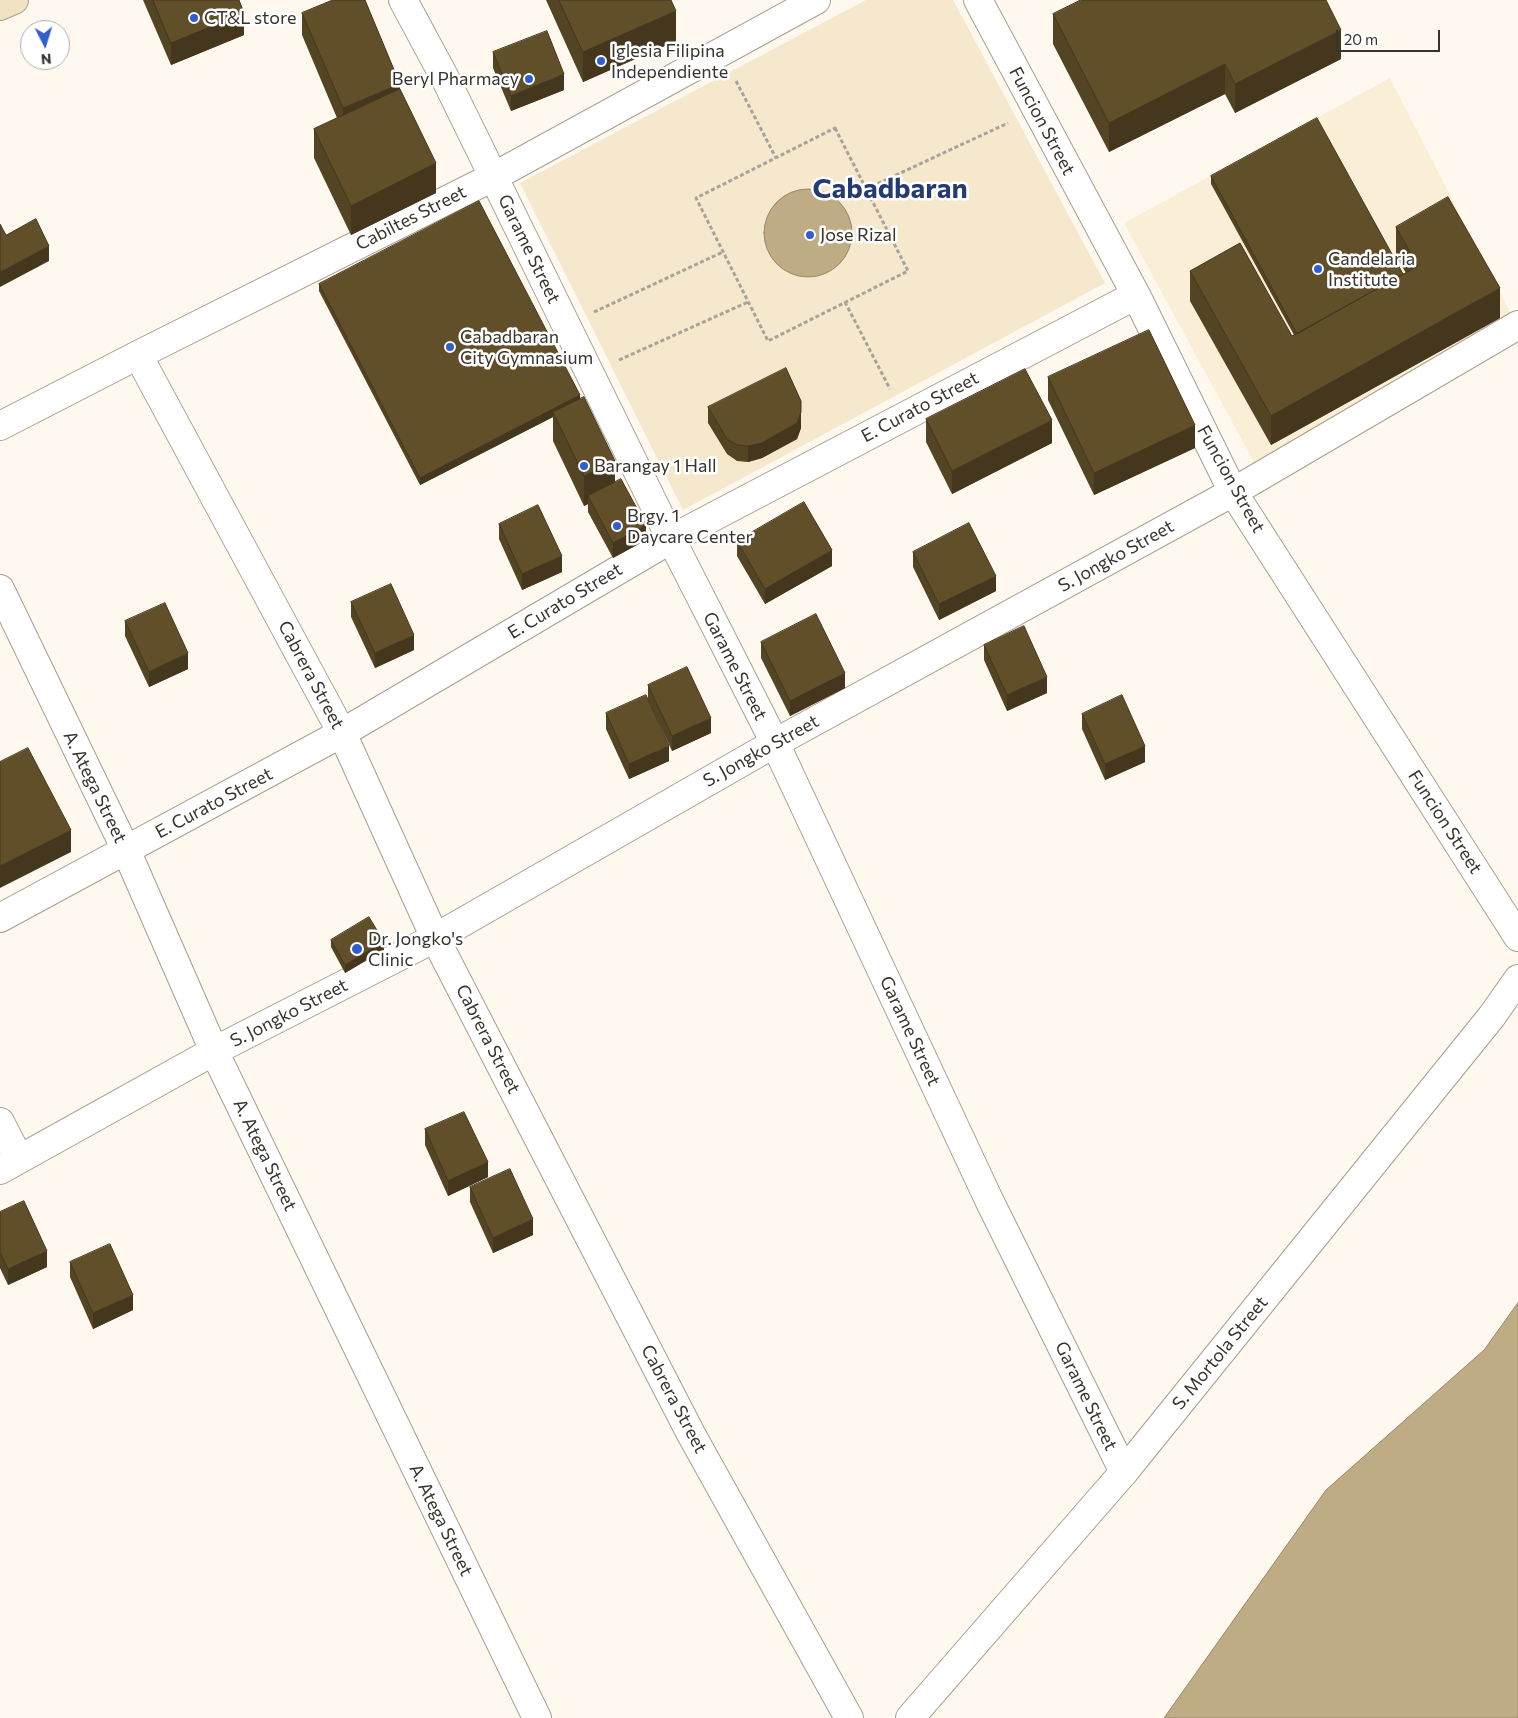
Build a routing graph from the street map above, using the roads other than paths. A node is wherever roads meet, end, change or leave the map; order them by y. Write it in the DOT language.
graph roads {
  1 [pos="14,0"];
  2 [pos="403,0"];
  3 [pos="816,0"];
  4 [pos="978,0"];
  5 [pos="0,6"];
  6 [pos="493,177"];
  7 [pos="1136,294"];
  8 [pos="1518,325"];
  9 [pos="138,355"];
  10 [pos="0,426"];
  11 [pos="1233,492"];
  12 [pos="671,538"];
  13 [pos="0,589"];
  14 [pos="342,733"];
  15 [pos="775,743"];
  16 [pos="126,850"];
  17 [pos="0,918"];
  18 [pos="1518,937"];
  19 [pos="435,938"];
  20 [pos="1518,979"];
  21 [pos="214,1050"];
  22 [pos="0,1122"];
  23 [pos="9,1164"];
  24 [pos="1124,1472"];
  25 [pos="537,1718"];
  26 [pos="849,1718"];
  27 [pos="910,1718"];
  1 -- 5 [label="main road"];
  2 -- 6 [label="street, Garame Street"];
  3 -- 6 [label="street, Cabiltes Street"];
  4 -- 7 [label="street, Funcion Street"];
  6 -- 9 [label="street, Cabiltes Street"];
  6 -- 12 [label="street, Garame Street"];
  7 -- 11 [label="street, Funcion Street"];
  7 -- 12 [label="street, E. Curato Street"];
  8 -- 11 [label="street, S. Jongko Street"];
  9 -- 10 [label="street, Cabiltes Street"];
  9 -- 14 [label="street, Cabrera Street"];
  11 -- 15 [label="street, S. Jongko Street"];
  11 -- 18 [label="street, Funcion Street"];
  12 -- 14 [label="street, E. Curato Street"];
  12 -- 15 [label="street, Garame Street"];
  13 -- 16 [label="street, A. Atega Street"];
  14 -- 16 [label="street, E. Curato Street"];
  14 -- 19 [label="street, Cabrera Street"];
  15 -- 19 [label="street, S. Jongko Street"];
  15 -- 24 [label="street, Garame Street"];
  16 -- 17 [label="street, E. Curato Street"];
  16 -- 21 [label="street, A. Atega Street"];
  19 -- 21 [label="street, S. Jongko Street"];
  19 -- 26 [label="street, Cabrera Street"];
  20 -- 24 [label="street, S. Mortola Street"];
  21 -- 23 [label="street, S. Jongko Street"];
  21 -- 25 [label="street, A. Atega Street"];
  22 -- 23 [label="street"];
  24 -- 27 [label="street, S. Mortola Street"];
}
